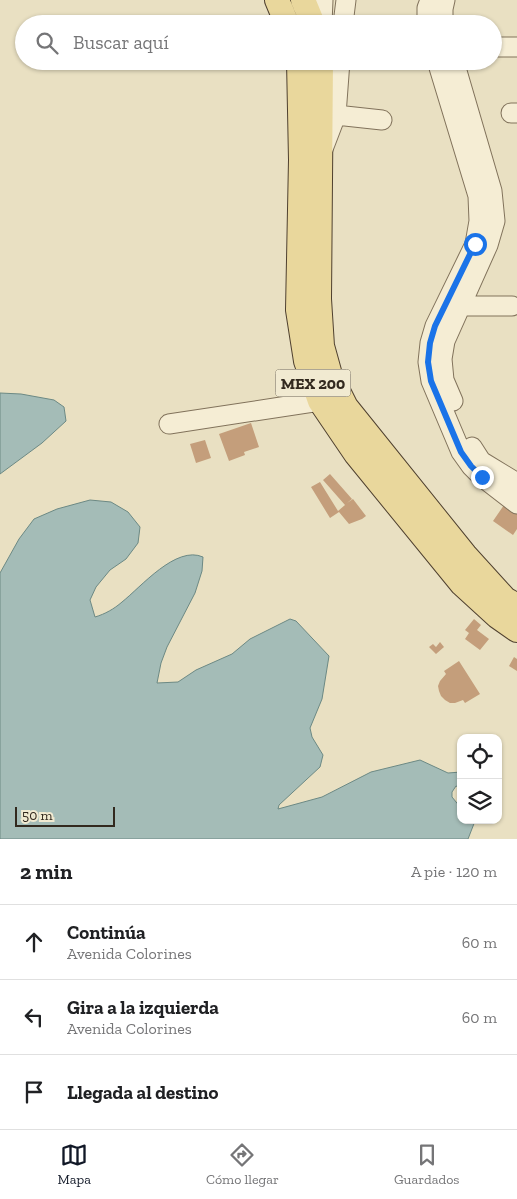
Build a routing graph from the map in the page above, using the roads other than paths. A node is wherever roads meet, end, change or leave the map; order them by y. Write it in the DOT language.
graph roads {
  1 [pos="346,0"];
  2 [pos="430,0"];
  3 [pos="445,0"];
  4 [pos="344,15"];
  5 [pos="427,15"];
  6 [pos="443,15"];
  7 [pos="502,47"];
  8 [pos="517,47"];
  9 [pos="299,70"];
  10 [pos="321,70"];
  11 [pos="339,70"];
  12 [pos="440,70"];
  13 [pos="457,70"];
  14 [pos="336,116"];
  15 [pos="382,120"];
  16 [pos="320,157"];
  17 [pos="461,306"];
  18 [pos="512,306"];
  19 [pos="320,401"];
  20 [pos="169,424"];
  21 [pos="517,483"];
  22 [pos="517,504"];
  23 [pos="517,606"];
  24 [pos="517,630"];
  1 -- 4 [label="street"];
  2 -- 5 [label="street"];
  3 -- 6 [label="street"];
  7 -- 8 [label="street"];
  9 -- 19 [label="main road, MEX 200"];
  10 -- 16 [label="main road, MEX 200"];
  11 -- 14 [label="street"];
  12 -- 22 [label="street"];
  13 -- 17 [label="street"];
  14 -- 15 [label="street"];
  14 -- 16 [label="street"];
  16 -- 23 [label="main road, MEX 200"];
  17 -- 18 [label="street"];
  17 -- 21 [label="street"];
  19 -- 20 [label="street"];
  19 -- 24 [label="main road, MEX 200"];
}
